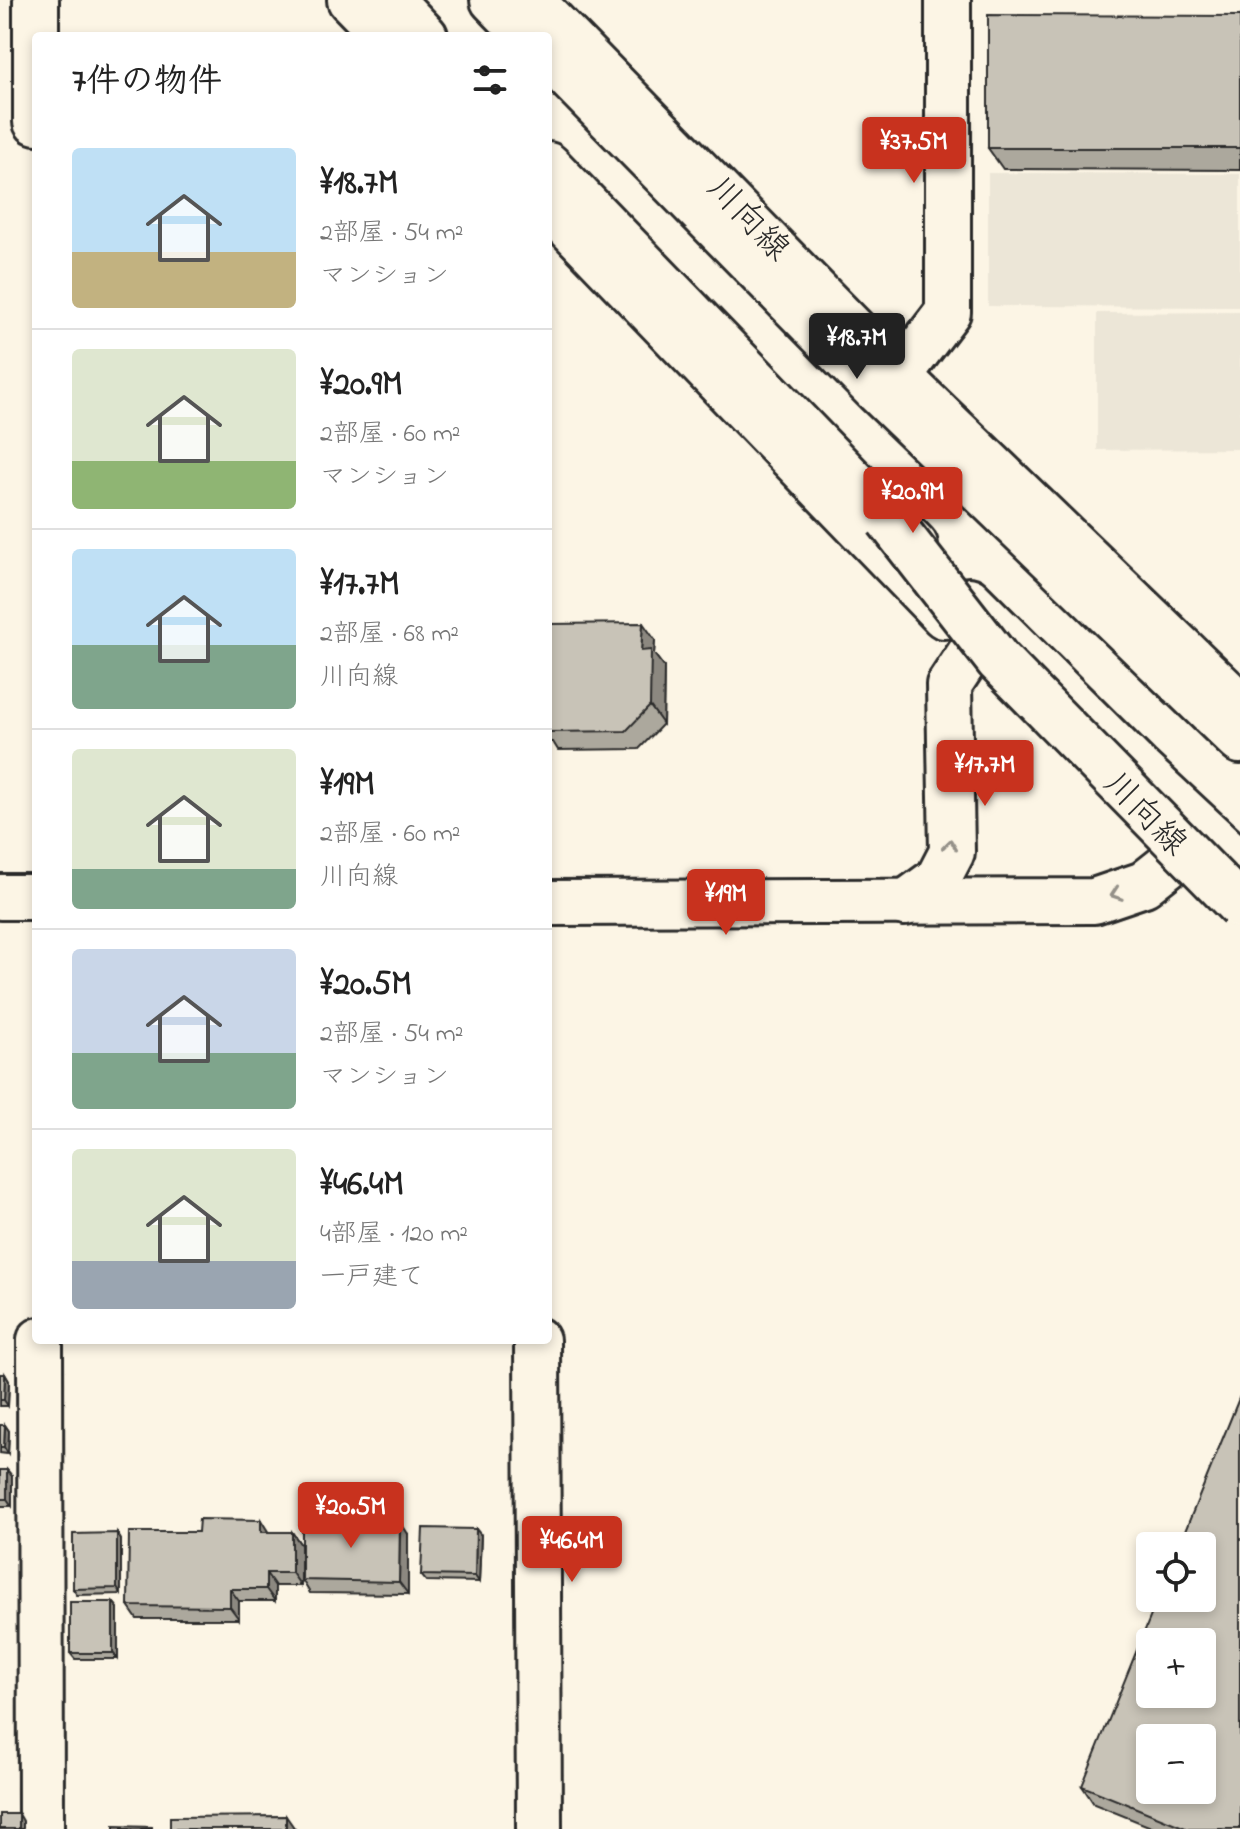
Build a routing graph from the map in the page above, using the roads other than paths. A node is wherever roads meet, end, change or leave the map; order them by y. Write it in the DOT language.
graph roads {
  1 [pos="36,0"];
  2 [pos="350,0"];
  3 [pos="391,0"];
  4 [pos="493,0"];
  5 [pos="531,0"];
  6 [pos="948,0"];
  7 [pos="36,32"];
  8 [pos="381,32"];
  9 [pos="421,32"];
  10 [pos="524,32"];
  11 [pos="552,60"];
  12 [pos="552,169"];
  13 [pos="552,209"];
  14 [pos="899,376"];
  15 [pos="888,519"];
  16 [pos="974,647"];
  17 [pos="1240,705"];
  18 [pos="1240,741"];
  19 [pos="1182,854"];
  20 [pos="1240,863"];
  21 [pos="0,897"];
  22 [pos="32,897"];
  23 [pos="552,903"];
  24 [pos="905,903"];
  25 [pos="1240,906"];
  26 [pos="40,1344"];
  27 [pos="537,1344"];
  28 [pos="41,1829"];
  29 [pos="539,1829"];
  1 -- 7 [label="main road"];
  2 -- 8 [label="main road"];
  3 -- 9 [label="main road"];
  4 -- 10 [label="main road"];
  5 -- 14 [label="main road, 川向線"];
  6 -- 14 [label="main road"];
  11 -- 18 [label="main road"];
  12 -- 15 [label="main road"];
  13 -- 16 [label="main road, 川向線"];
  14 -- 17 [label="main road, 川向線"];
  15 -- 20 [label="main road, bridge"];
  15 -- 25 [label="main road, bridge"];
  16 -- 19 [label="main road, 川向線"];
  24 -- 16 [label="main road, one-way"];
  19 -- 24 [label="main road, one-way"];
  19 -- 25 [label="main road, 川向線"];
  21 -- 22 [label="main road"];
  23 -- 24 [label="main road"];
  26 -- 28 [label="main road"];
  27 -- 29 [label="main road"];
}
